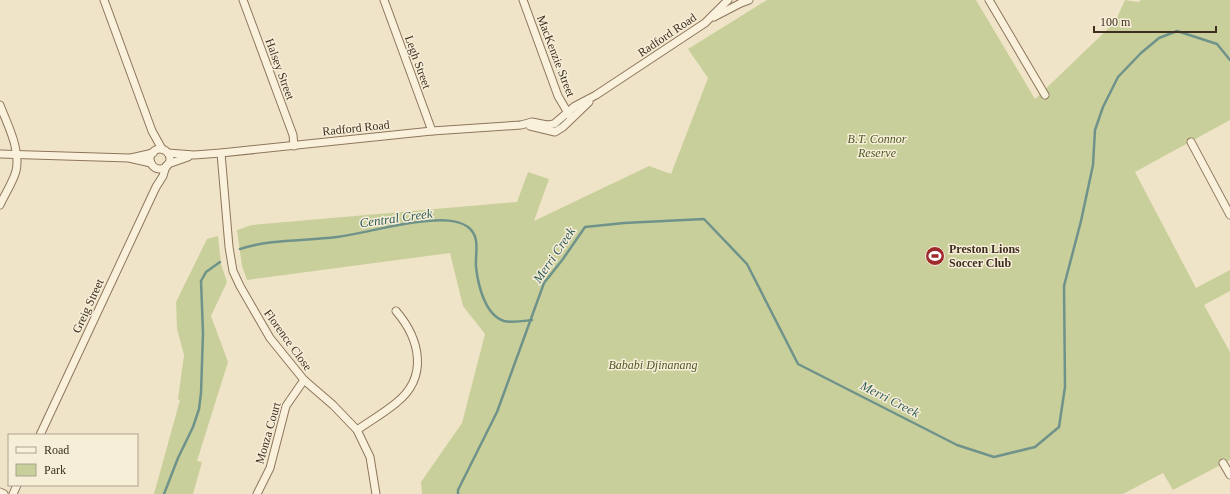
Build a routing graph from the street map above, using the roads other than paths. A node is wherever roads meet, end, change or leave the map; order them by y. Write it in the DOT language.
graph roads {
  1 [pos="104,0"];
  2 [pos="243,0"];
  3 [pos="384,0"];
  4 [pos="523,0"];
  5 [pos="729,0"];
  6 [pos="749,0"];
  7 [pos="989,0"];
  8 [pos="741,2"];
  9 [pos="710,19"];
  10 [pos="1045,95"];
  11 [pos="0,105"];
  12 [pos="569,114"];
  13 [pos="432,131"];
  14 [pos="1191,142"];
  15 [pos="294,146"];
  16 [pos="160,151"];
  17 [pos="221,153"];
  18 [pos="0,154"];
  19 [pos="16,155"];
  20 [pos="194,155"];
  21 [pos="129,158"];
  22 [pos="154,165"];
  23 [pos="167,165"];
  24 [pos="156,187"];
  25 [pos="0,205"];
  26 [pos="1230,215"];
  27 [pos="396,311"];
  28 [pos="304,380"];
  29 [pos="357,430"];
  30 [pos="40,434"];
  31 [pos="1223,463"];
  32 [pos="1230,476"];
  33 [pos="0,492"];
  34 [pos="4,494"];
  35 [pos="257,494"];
  36 [pos="376,494"];
  1 -- 16 [label="street"];
  2 -- 15 [label="street, Halsey Street"];
  3 -- 13 [label="street, Legh Street"];
  4 -- 12 [label="street, MacKenzie Street"];
  5 -- 8 [label="street"];
  5 -- 9 [label="street, Radford Road"];
  6 -- 8 [label="street, Radford Road"];
  7 -- 10 [label="street"];
  8 -- 9 [label="street, Radford Road"];
  9 -- 12 [label="street, Radford Road"];
  11 -- 19 [label="street"];
  12 -- 13 [label="street, Radford Road"];
  13 -- 15 [label="street, Radford Road"];
  14 -- 26 [label="street"];
  15 -- 17 [label="street, Radford Road"];
  16 -- 20 [label="street, Radford Road"];
  16 -- 21 [label="street, Radford Road"];
  16 -- 22 [label="street, Greig Street"];
  16 -- 23 [label="street"];
  17 -- 20 [label="street, Radford Road"];
  17 -- 28 [label="street, Florence Close"];
  18 -- 19 [label="street, Radford Road"];
  19 -- 21 [label="street, Radford Road"];
  19 -- 25 [label="street"];
  20 -- 23 [label="street, Radford Road"];
  21 -- 22 [label="street, Radford Road"];
  22 -- 23 [label="street, Radford Road"];
  22 -- 24 [label="street, Greig Street"];
  23 -- 24 [label="street, Greig Street"];
  24 -- 30 [label="street, Greig Street"];
  27 -- 29 [label="street"];
  28 -- 29 [label="street, Florence Close"];
  28 -- 35 [label="street, Monza Court"];
  29 -- 36 [label="street, Florence Close"];
  31 -- 32 [label="street"];
  33 -- 34 [label="street"];
}
